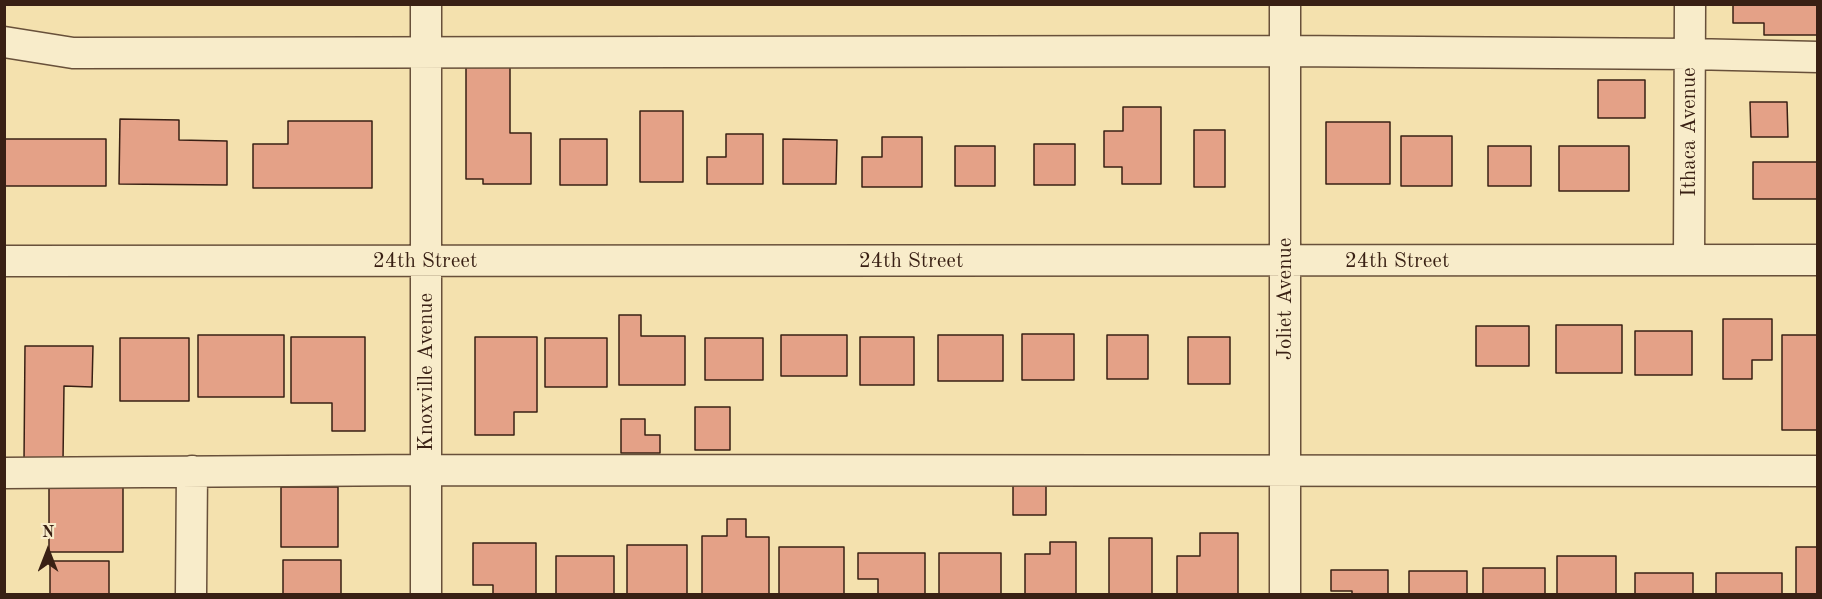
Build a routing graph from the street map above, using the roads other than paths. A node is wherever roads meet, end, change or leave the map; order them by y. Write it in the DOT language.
graph roads {
  1 [pos="426,4"];
  2 [pos="1285,4"];
  3 [pos="1690,4"];
  4 [pos="4,42"];
  5 [pos="1285,51"];
  6 [pos="426,53"];
  7 [pos="1690,54"];
  8 [pos="1818,57"];
  9 [pos="1689,260"];
  10 [pos="1818,260"];
  11 [pos="4,261"];
  12 [pos="426,261"];
  13 [pos="1285,261"];
  14 [pos="426,470"];
  15 [pos="1285,470"];
  16 [pos="192,471"];
  17 [pos="1818,471"];
  18 [pos="4,473"];
  19 [pos="191,594"];
  20 [pos="426,594"];
  21 [pos="1285,594"];
  1 -- 6 [label="street, Knoxville Avenue"];
  2 -- 5 [label="street, Joliet Avenue"];
  3 -- 7 [label="street, Ithaca Avenue"];
  4 -- 6 [label="street"];
  5 -- 6 [label="street"];
  5 -- 7 [label="street"];
  5 -- 13 [label="street, Joliet Avenue"];
  6 -- 12 [label="street, Knoxville Avenue"];
  7 -- 8 [label="street"];
  7 -- 9 [label="street, Ithaca Avenue"];
  9 -- 10 [label="street, 24th Street"];
  9 -- 13 [label="street, 24th Street"];
  11 -- 12 [label="street, 24th Street"];
  12 -- 13 [label="street, 24th Street"];
  12 -- 14 [label="street, Knoxville Avenue"];
  13 -- 15 [label="street, Joliet Avenue"];
  14 -- 15 [label="street"];
  14 -- 16 [label="street"];
  14 -- 20 [label="street, Knoxville Avenue"];
  15 -- 17 [label="street"];
  15 -- 21 [label="street, Joliet Avenue"];
  16 -- 18 [label="street"];
  16 -- 19 [label="street"];
}
